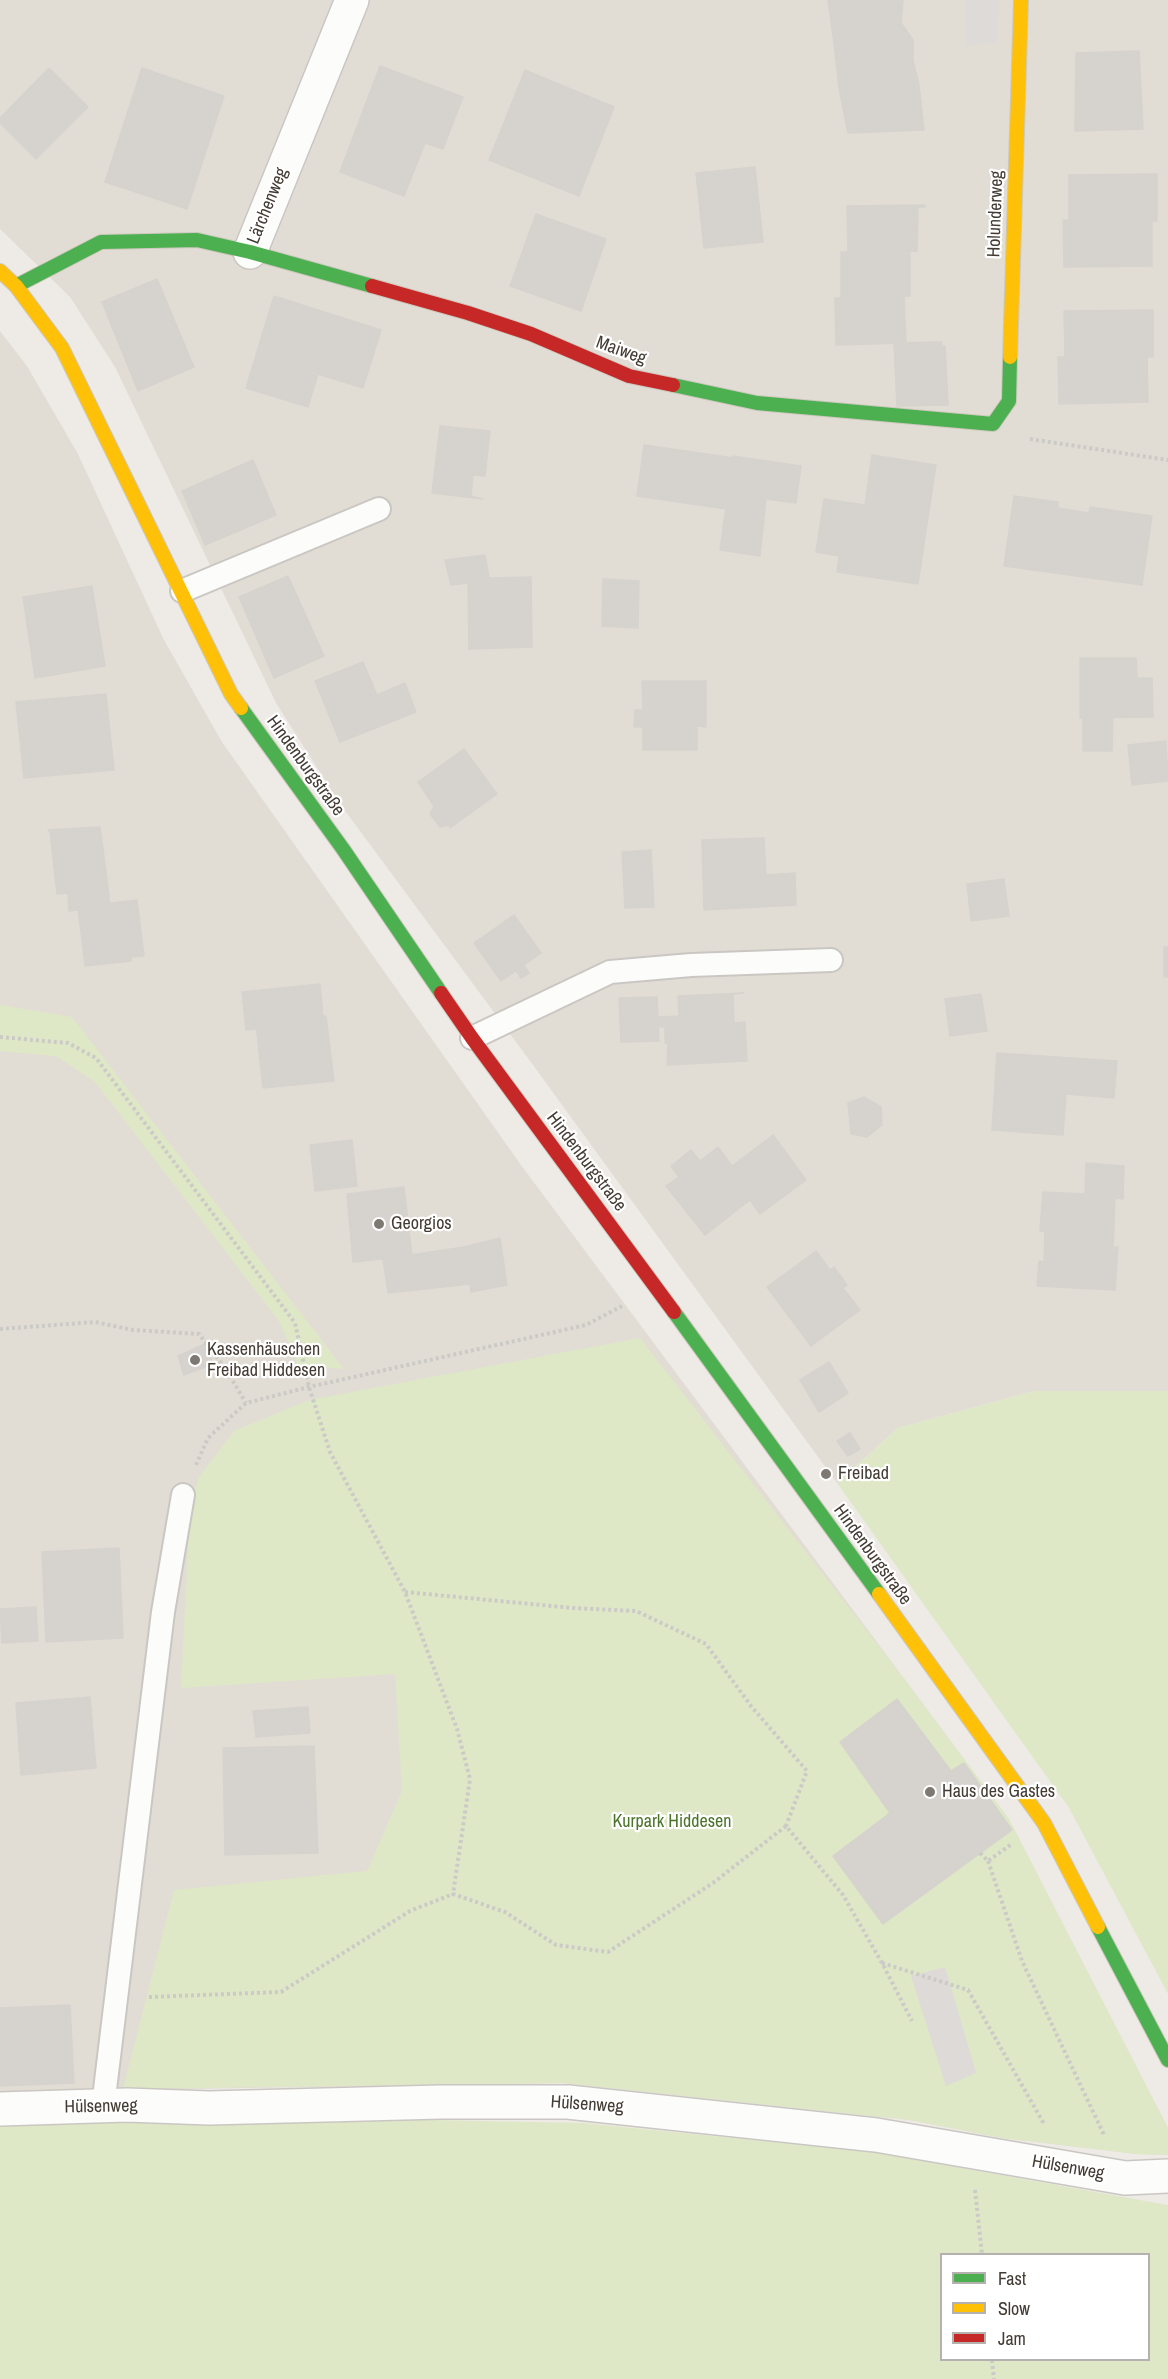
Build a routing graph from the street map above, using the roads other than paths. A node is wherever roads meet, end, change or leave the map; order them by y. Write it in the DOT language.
graph roads {
  1 [pos="352,0"];
  2 [pos="1021,0"];
  3 [pos="250,252"];
  4 [pos="0,271"];
  5 [pos="16,286"];
  6 [pos="993,424"];
  7 [pos="379,509"];
  8 [pos="182,591"];
  9 [pos="831,960"];
  10 [pos="472,1038"];
  11 [pos="183,1495"];
  12 [pos="1168,2060"];
  13 [pos="103,2106"];
  14 [pos="0,2109"];
  15 [pos="1168,2176"];
  1 -- 3 [label="street, Lärchenweg"];
  2 -- 6 [label="main road, Holunderweg"];
  3 -- 5 [label="main road, Lärchenweg"];
  3 -- 6 [label="main road, Maiweg"];
  4 -- 5 [label="main road, Hindenburgstraße"];
  5 -- 8 [label="main road, Hindenburgstraße"];
  7 -- 8 [label="lane"];
  8 -- 10 [label="main road, Hindenburgstraße"];
  9 -- 10 [label="lane"];
  10 -- 12 [label="main road, Hindenburgstraße"];
  11 -- 13 [label="lane"];
  13 -- 14 [label="street, Hülsenweg"];
  13 -- 15 [label="street, Hülsenweg"];
}
